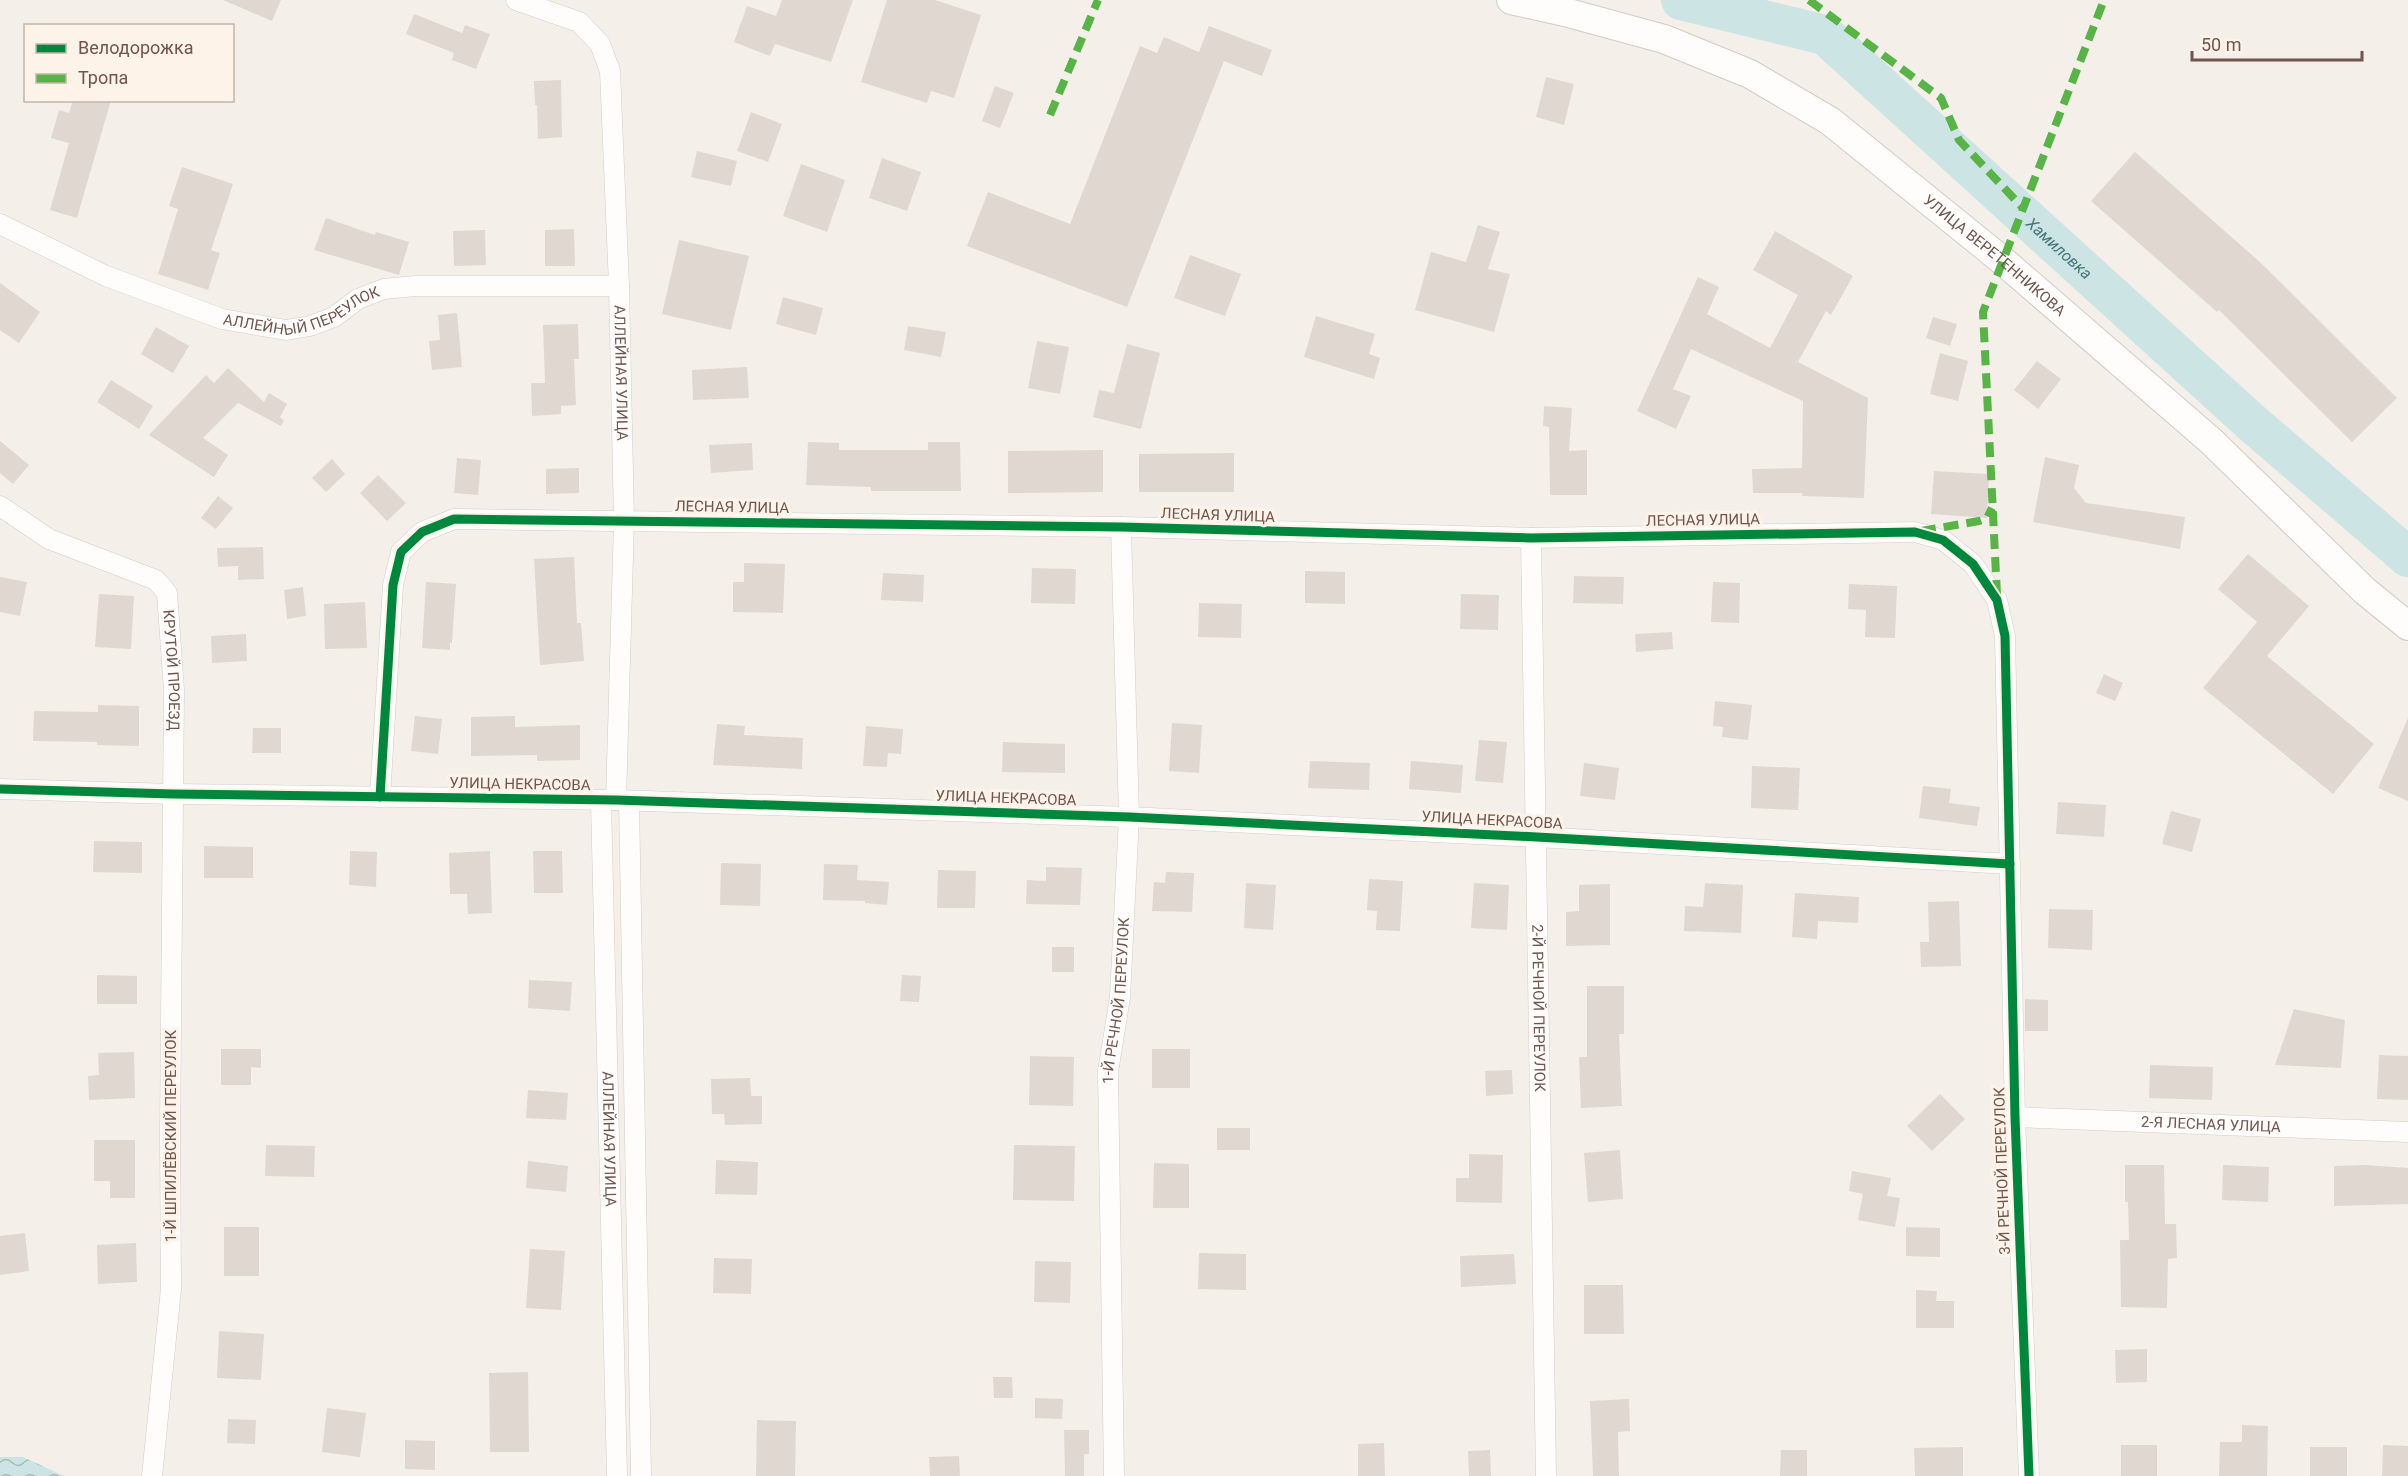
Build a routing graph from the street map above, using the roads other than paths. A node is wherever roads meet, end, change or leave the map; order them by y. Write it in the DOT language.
graph roads {
  1 [pos="516,0"];
  2 [pos="1511,0"];
  3 [pos="0,225"];
  4 [pos="619,286"];
  5 [pos="0,506"];
  6 [pos="624,521"];
  7 [pos="1121,527"];
  8 [pos="1531,538"];
  9 [pos="2408,626"];
  10 [pos="0,789"];
  11 [pos="173,794"];
  12 [pos="381,797"];
  13 [pos="615,801"];
  14 [pos="1129,817"];
  15 [pos="1537,837"];
  16 [pos="2010,864"];
  17 [pos="2015,1117"];
  18 [pos="2408,1132"];
  19 [pos="152,1476"];
  20 [pos="617,1476"];
  21 [pos="641,1476"];
  22 [pos="1114,1476"];
  23 [pos="1546,1476"];
  24 [pos="2029,1476"];
  1 -- 4 [label="street, АЛЛЕЙНАЯ УЛИЦА"];
  2 -- 9 [label="main road, УЛИЦА ВЕРЕТЕННИКОВА"];
  3 -- 4 [label="street, АЛЛЕЙНЫЙ ПЕРЕУЛОК"];
  4 -- 6 [label="street, АЛЛЕЙНАЯ УЛИЦА"];
  5 -- 11 [label="street, КРУТОЙ ПРОЕЗД"];
  6 -- 7 [label="street, ЛЕСНАЯ УЛИЦА"];
  6 -- 12 [label="street, ЛЕСНАЯ УЛИЦА"];
  6 -- 13 [label="street, АЛЛЕЙНАЯ УЛИЦА"];
  7 -- 8 [label="street, ЛЕСНАЯ УЛИЦА"];
  7 -- 14 [label="street, 1-Й РЕЧНОЙ ПЕРЕУЛОК"];
  8 -- 15 [label="street, 2-Й РЕЧНОЙ ПЕРЕУЛОК"];
  8 -- 16 [label="street, ЛЕСНАЯ УЛИЦА"];
  10 -- 11 [label="street, УЛИЦА НЕКРАСОВА"];
  11 -- 12 [label="street, УЛИЦА НЕКРАСОВА"];
  11 -- 19 [label="street, 1-Й ШПИЛЁВСКИЙ ПЕРЕУЛОК"];
  12 -- 13 [label="street, УЛИЦА НЕКРАСОВА"];
  13 -- 14 [label="street, УЛИЦА НЕКРАСОВА"];
  13 -- 20 [label="street, АЛЛЕЙНАЯ УЛИЦА"];
  13 -- 21 [label="street, АЛЛЕЙНАЯ УЛИЦА"];
  14 -- 15 [label="street, УЛИЦА НЕКРАСОВА"];
  14 -- 22 [label="street, 1-Й РЕЧНОЙ ПЕРЕУЛОК"];
  15 -- 16 [label="street, УЛИЦА НЕКРАСОВА"];
  15 -- 23 [label="street, 2-Й РЕЧНОЙ ПЕРЕУЛОК"];
  16 -- 17 [label="street, 3-Й РЕЧНОЙ ПЕРЕУЛОК"];
  17 -- 18 [label="street, 2-Я ЛЕСНАЯ УЛИЦА"];
  17 -- 24 [label="street, 3-Й РЕЧНОЙ ПЕРЕУЛОК"];
}
